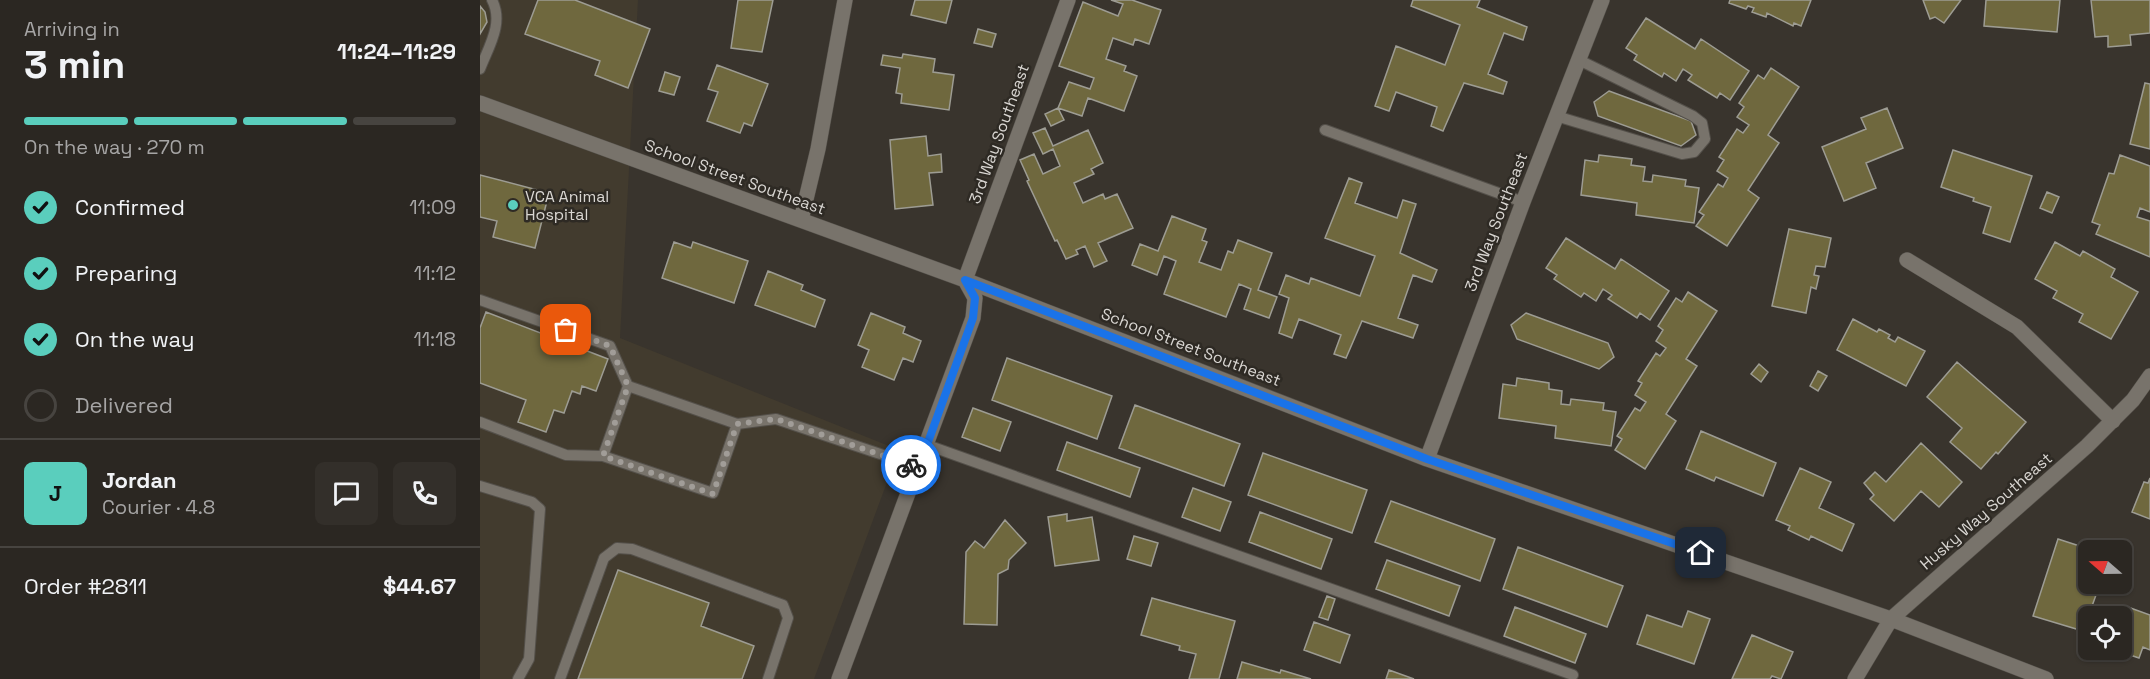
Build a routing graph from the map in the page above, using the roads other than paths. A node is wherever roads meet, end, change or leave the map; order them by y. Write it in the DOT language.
graph roads {
  1 [pos="492,0"];
  2 [pos="845,0"];
  3 [pos="1068,0"];
  4 [pos="1602,0"];
  5 [pos="1579,60"];
  6 [pos="480,69"];
  7 [pos="480,103"];
  8 [pos="1556,116"];
  9 [pos="1325,130"];
  10 [pos="1523,202"];
  11 [pos="801,219"];
  12 [pos="1907,260"];
  13 [pos="965,280"];
  14 [pos="480,300"];
  15 [pos="2150,376"];
  16 [pos="628,386"];
  17 [pos="2112,421"];
  18 [pos="480,422"];
  19 [pos="737,424"];
  20 [pos="927,445"];
  21 [pos="603,456"];
  22 [pos="1427,459"];
  23 [pos="919,467"];
  24 [pos="480,486"];
  25 [pos="1890,619"];
  26 [pos="1573,675"];
  27 [pos="518,679"];
  28 [pos="560,679"];
  29 [pos="768,679"];
  30 [pos="839,679"];
  31 [pos="1855,679"];
  32 [pos="2046,679"];
  1 -- 6 [label="lane"];
  2 -- 11 [label="street"];
  3 -- 13 [label="street, 3rd Way Southeast"];
  4 -- 5 [label="street, 3rd Way Southeast"];
  5 -- 8 [label="street, 3rd Way Southeast"];
  5 -- 8 [label="lane"];
  7 -- 11 [label="street, School Street Southeast"];
  8 -- 10 [label="street, 3rd Way Southeast"];
  9 -- 10 [label="lane"];
  10 -- 22 [label="street, 3rd Way Southeast"];
  11 -- 13 [label="street, School Street Southeast"];
  12 -- 17 [label="street"];
  13 -- 20 [label="street"];
  13 -- 22 [label="street, School Street Southeast"];
  14 -- 16 [label="lane"];
  15 -- 17 [label="street, Husky Way Southeast"];
  16 -- 19 [label="lane"];
  16 -- 21 [label="lane"];
  17 -- 25 [label="street, Husky Way Southeast"];
  18 -- 21 [label="lane"];
  19 -- 21 [label="lane"];
  19 -- 23 [label="lane"];
  20 -- 23 [label="street"];
  20 -- 26 [label="lane"];
  22 -- 25 [label="street, School Street Southeast"];
  23 -- 30 [label="street"];
  24 -- 27 [label="lane"];
  25 -- 31 [label="street, Husky Way Southeast"];
  25 -- 32 [label="street, School Street Southeast"];
  28 -- 29 [label="lane"];
}
